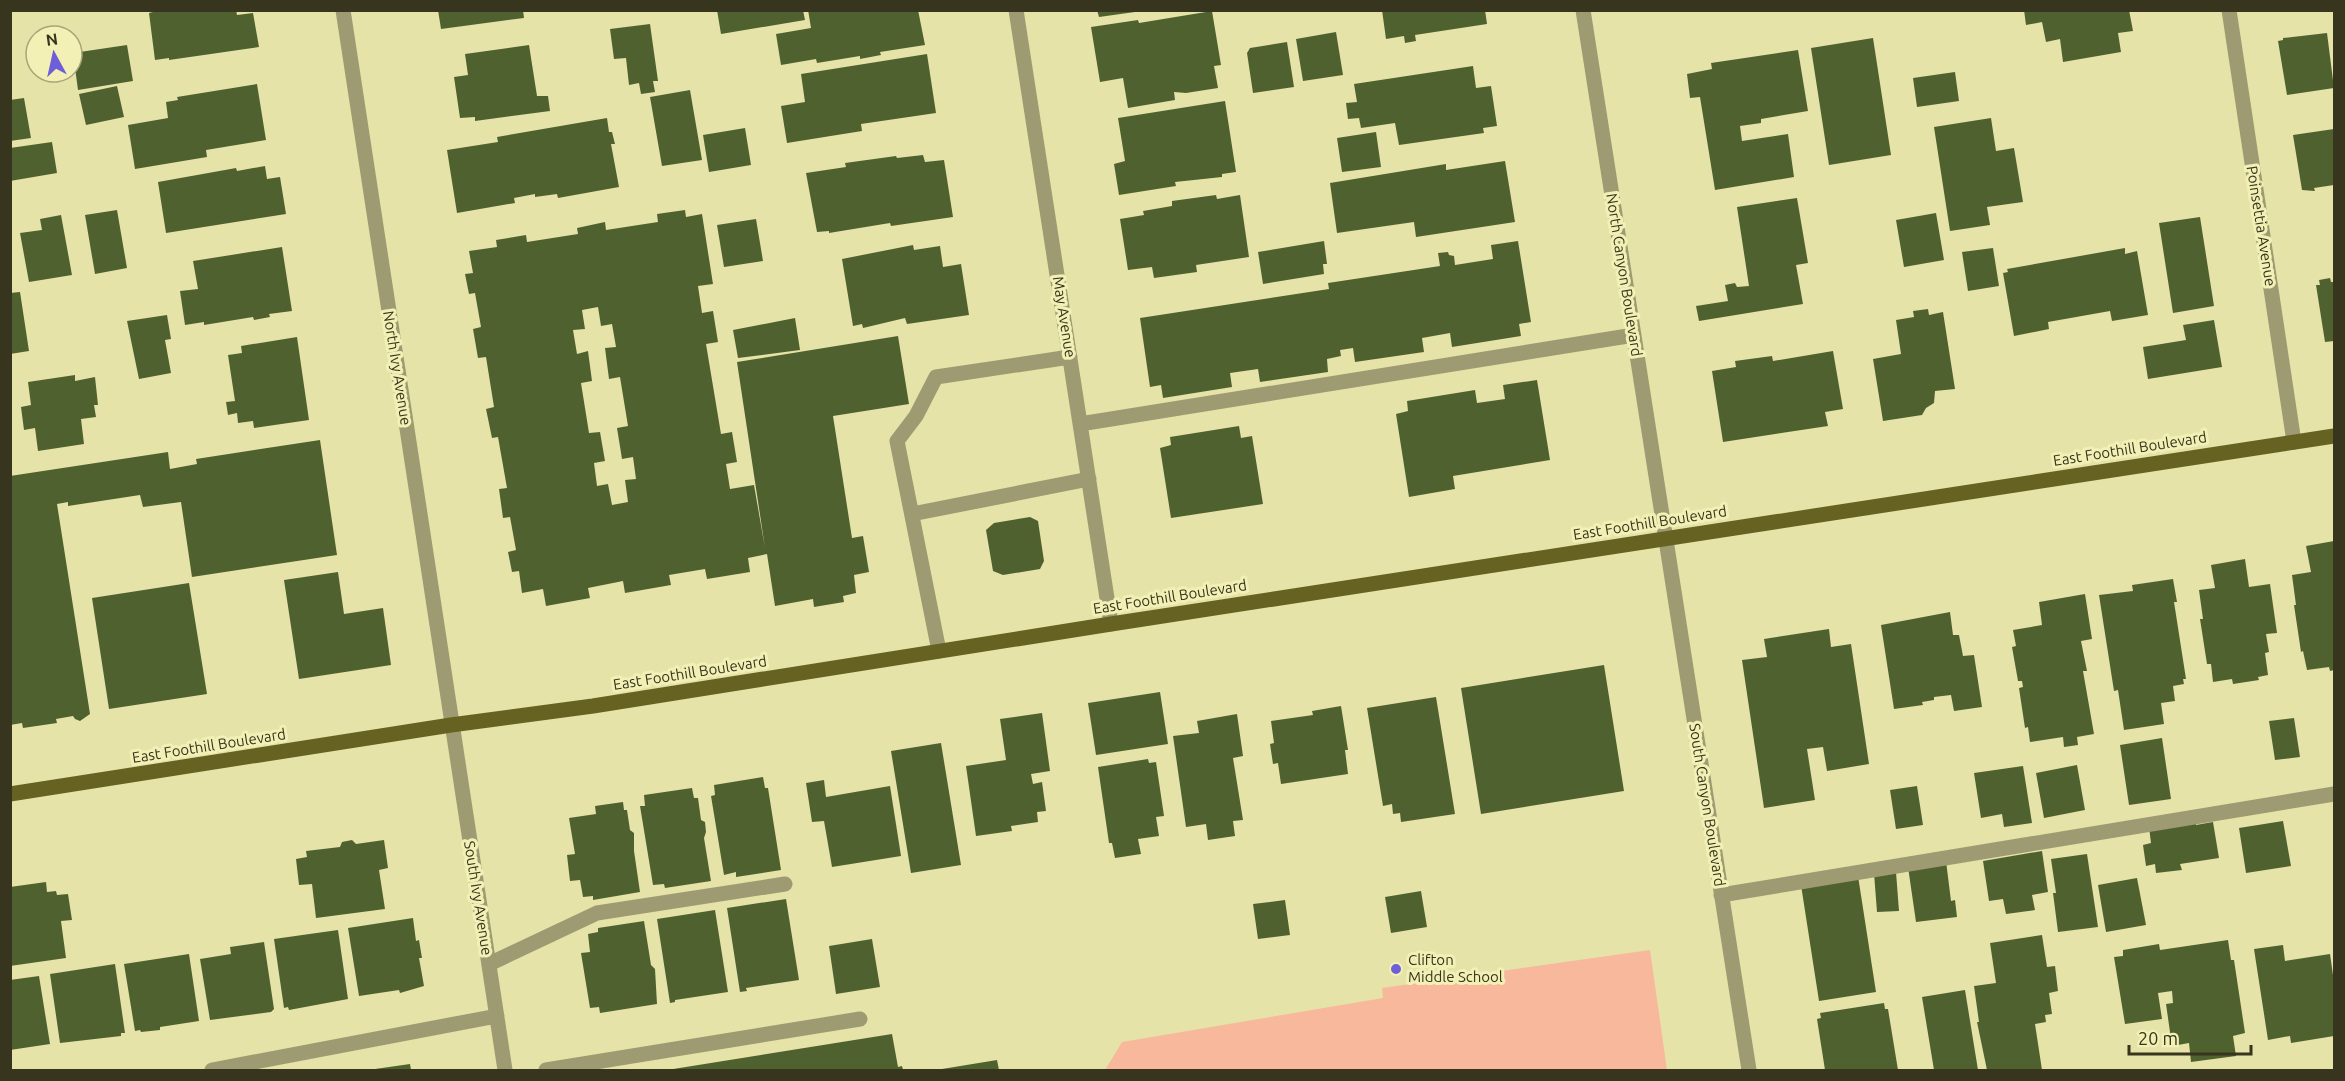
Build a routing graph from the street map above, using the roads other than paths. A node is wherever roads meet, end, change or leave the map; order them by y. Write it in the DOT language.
graph roads {
  1 [pos="343,10"];
  2 [pos="1016,10"];
  3 [pos="1583,10"];
  4 [pos="2229,10"];
  5 [pos="1634,335"];
  6 [pos="1070,357"];
  7 [pos="1080,424"];
  8 [pos="2334,436"];
  9 [pos="2294,442"];
  10 [pos="1089,479"];
  11 [pos="912,514"];
  12 [pos="1666,539"];
  13 [pos="1111,624"];
  14 [pos="939,651"];
  15 [pos="451,725"];
  16 [pos="10,794"];
  17 [pos="2334,794"];
  18 [pos="785,884"];
  19 [pos="1721,895"];
  20 [pos="489,964"];
  21 [pos="497,1016"];
  22 [pos="860,1019"];
  23 [pos="584,1067"];
  24 [pos="212,1071"];
  25 [pos="505,1071"];
  26 [pos="546,1071"];
  27 [pos="1749,1071"];
  1 -- 15 [label="street, North Ivy Avenue"];
  2 -- 6 [label="street, May Avenue"];
  3 -- 5 [label="street, North Canyon Boulevard"];
  4 -- 9 [label="street, Poinsettia Avenue"];
  5 -- 7 [label="street"];
  5 -- 12 [label="street, North Canyon Boulevard"];
  6 -- 7 [label="street, May Avenue"];
  6 -- 11 [label="street"];
  7 -- 10 [label="street, May Avenue"];
  8 -- 9 [label="main road, East Foothill Boulevard"];
  9 -- 12 [label="main road, East Foothill Boulevard"];
  10 -- 11 [label="street"];
  10 -- 13 [label="street, May Avenue"];
  11 -- 14 [label="street"];
  12 -- 13 [label="main road, East Foothill Boulevard"];
  12 -- 19 [label="street, South Canyon Boulevard"];
  13 -- 14 [label="main road, East Foothill Boulevard"];
  14 -- 15 [label="main road, East Foothill Boulevard"];
  15 -- 16 [label="main road, East Foothill Boulevard"];
  15 -- 20 [label="street, South Ivy Avenue"];
  17 -- 19 [label="street"];
  18 -- 20 [label="street"];
  19 -- 27 [label="street, South Canyon Boulevard"];
  20 -- 21 [label="street, South Ivy Avenue"];
  21 -- 24 [label="street"];
  21 -- 25 [label="street, South Ivy Avenue"];
  22 -- 23 [label="street"];
  23 -- 26 [label="street"];
}
